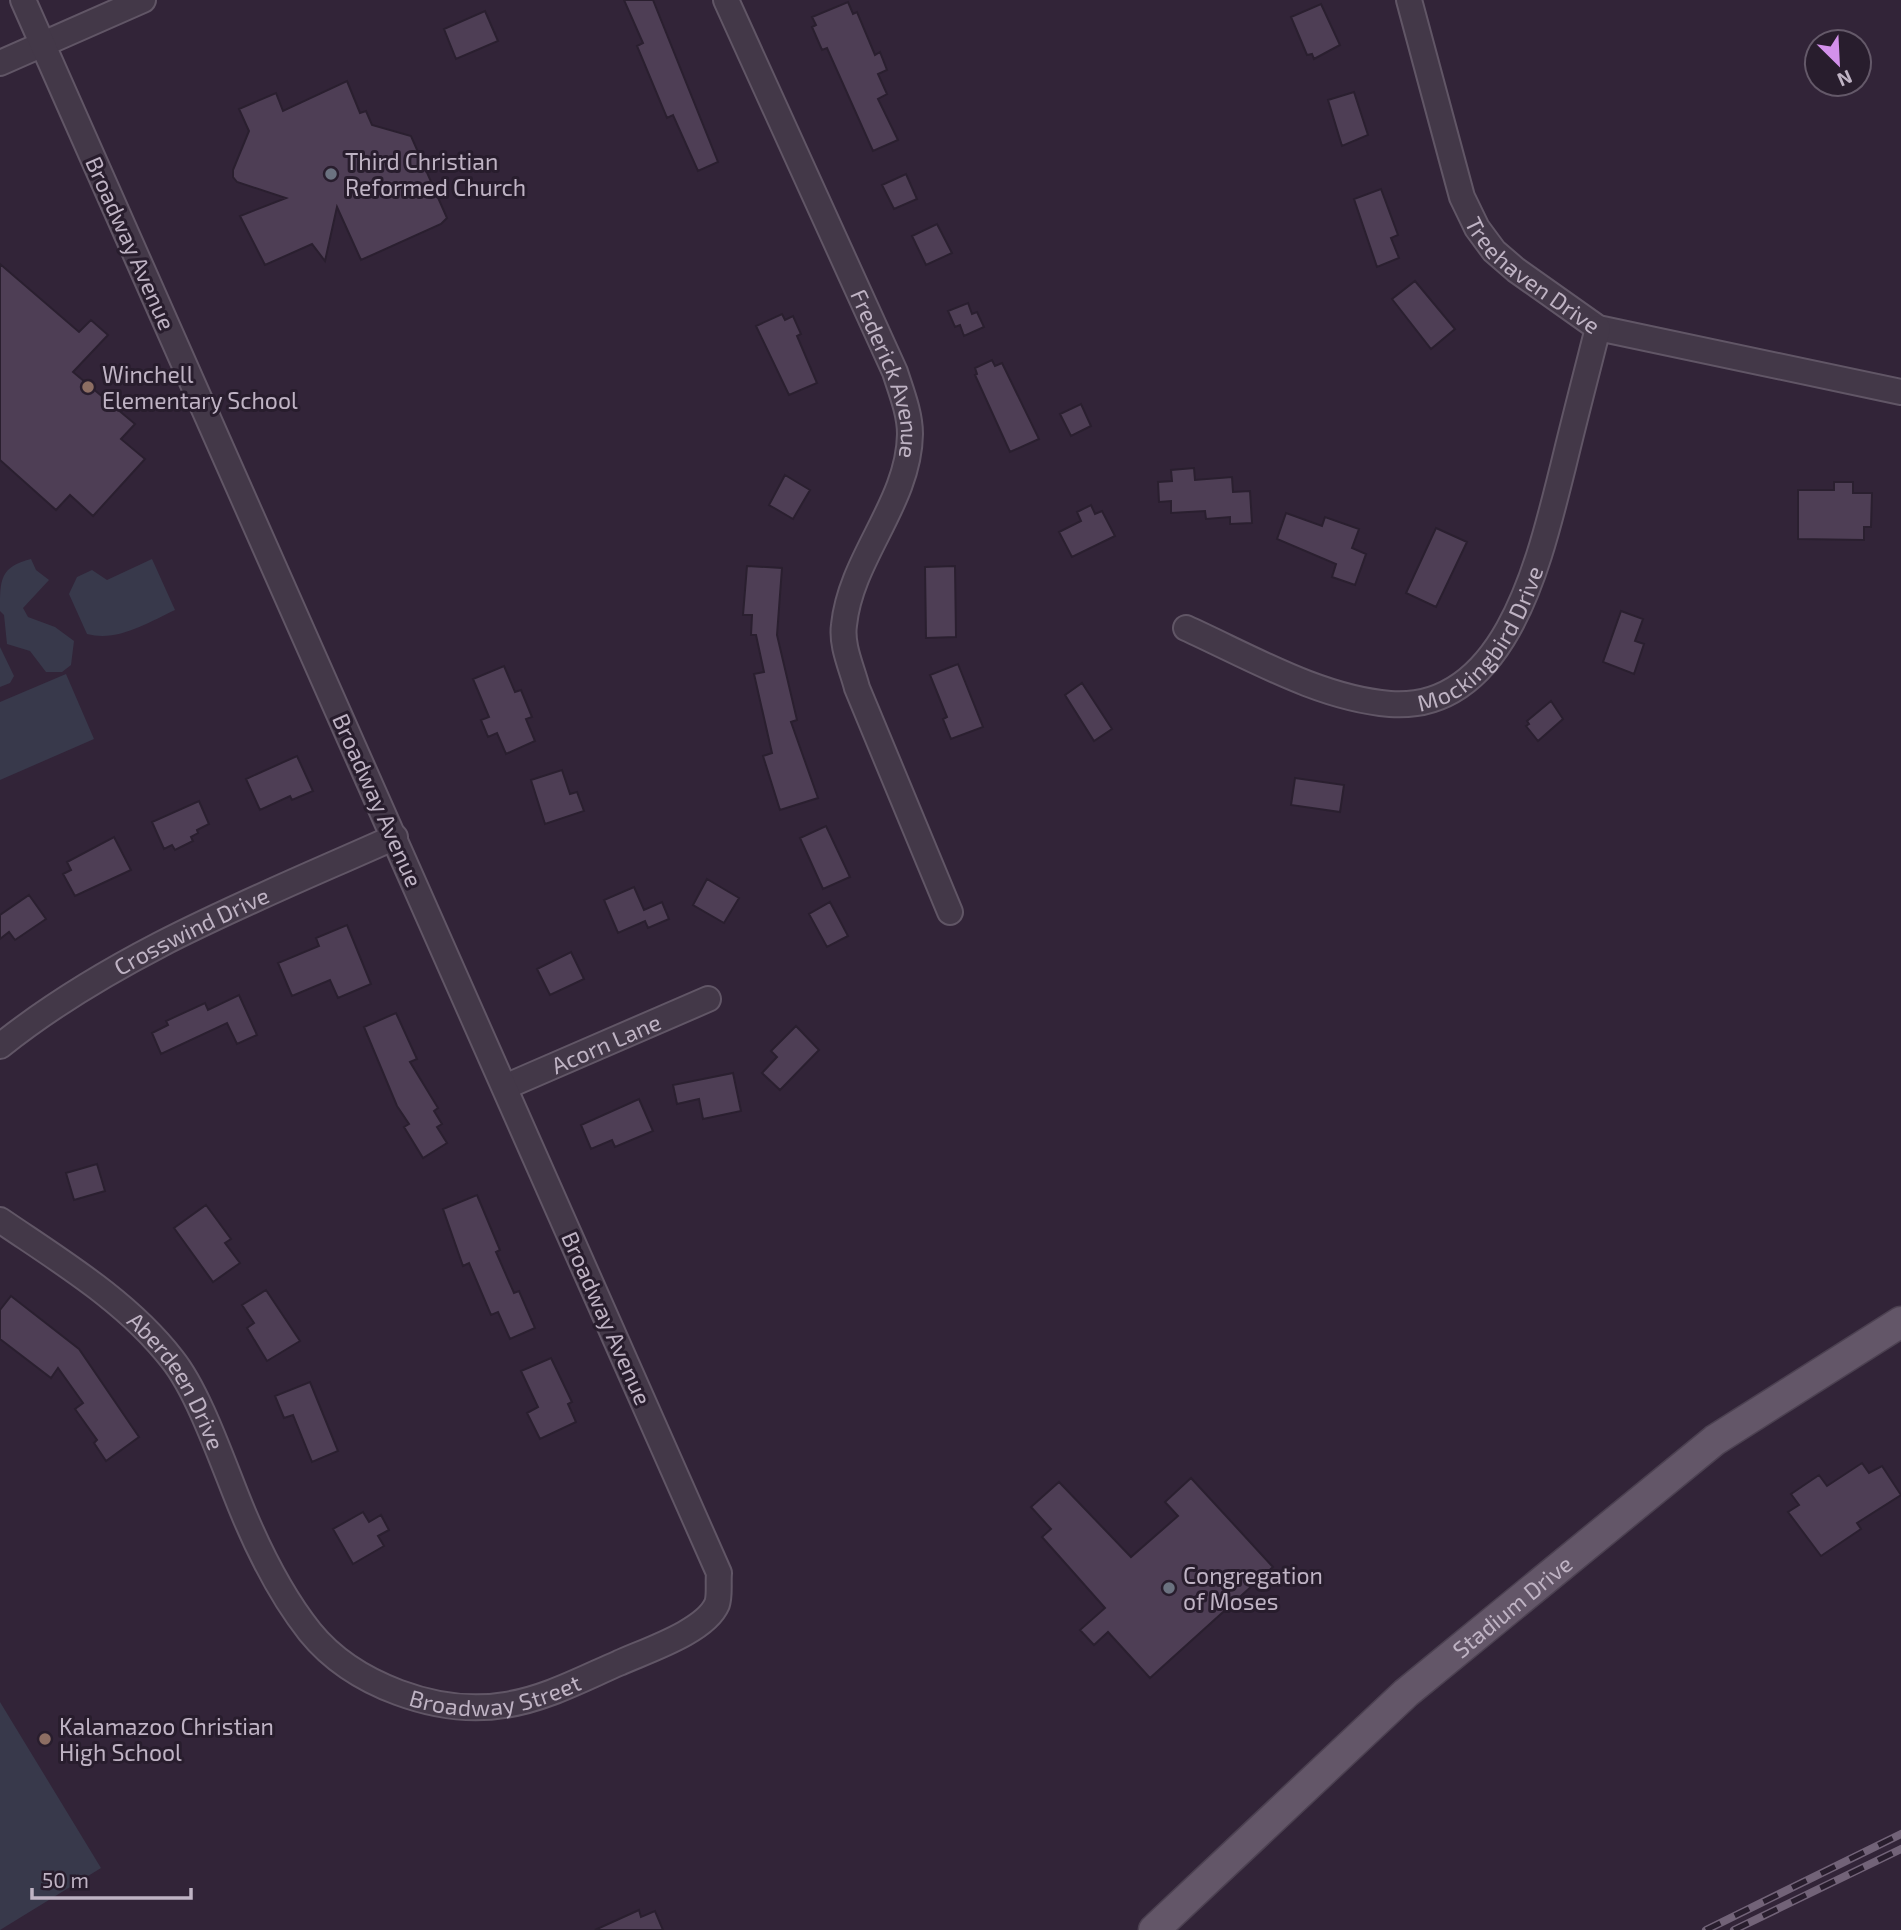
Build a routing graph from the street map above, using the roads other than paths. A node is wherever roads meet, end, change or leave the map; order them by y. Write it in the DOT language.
graph roads {
  1 [pos="23,0"];
  2 [pos="144,0"];
  3 [pos="726,0"];
  4 [pos="1409,0"];
  5 [pos="43,44"];
  6 [pos="0,63"];
  7 [pos="1598,328"];
  8 [pos="1901,392"];
  9 [pos="1186,628"];
  10 [pos="395,837"];
  11 [pos="950,912"];
  12 [pos="708,999"];
  13 [pos="0,1046"];
  14 [pos="505,1087"];
  15 [pos="0,1220"];
  16 [pos="1901,1322"];
  17 [pos="287,1598"];
  18 [pos="718,1603"];
  19 [pos="1154,1930"];
  1 -- 5 [label="street, Broadway Avenue"];
  2 -- 5 [label="street"];
  3 -- 11 [label="street, Frederick Avenue"];
  4 -- 7 [label="street, Treehaven Drive"];
  5 -- 6 [label="street"];
  5 -- 10 [label="street, Broadway Avenue"];
  7 -- 8 [label="street, Treehaven Drive"];
  7 -- 9 [label="street, Mockingbird Drive"];
  10 -- 13 [label="street, Crosswind Drive"];
  10 -- 14 [label="street, Broadway Avenue"];
  12 -- 14 [label="street, Acorn Lane"];
  14 -- 18 [label="street, Broadway Avenue"];
  15 -- 17 [label="street, Aberdeen Drive"];
  16 -- 19 [label="main road, Stadium Drive"];
  17 -- 18 [label="street, Broadway Street"];
}
